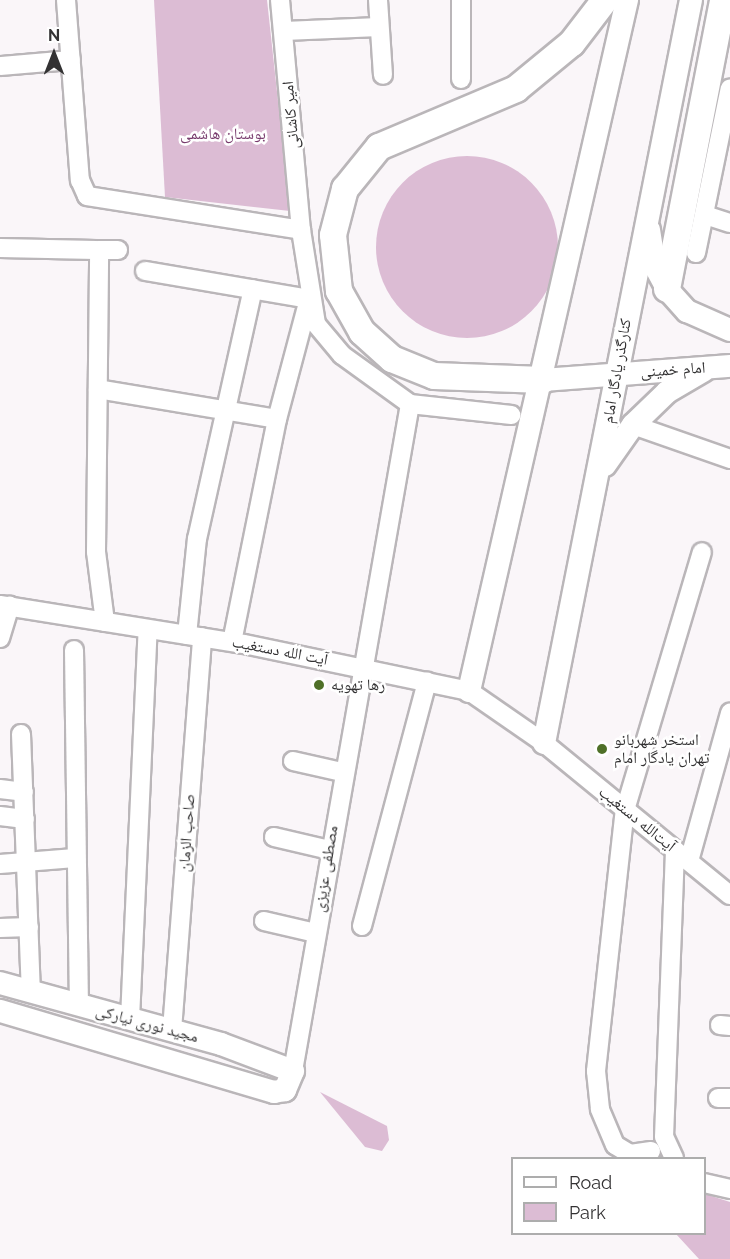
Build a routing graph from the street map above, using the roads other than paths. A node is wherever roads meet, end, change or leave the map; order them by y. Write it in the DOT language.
graph roads {
  1 [pos="66,0"];
  2 [pos="280,0"];
  3 [pos="378,0"];
  4 [pos="461,0"];
  5 [pos="605,0"];
  6 [pos="627,0"];
  7 [pos="690,0"];
  8 [pos="723,0"];
  9 [pos="380,27"];
  10 [pos="284,32"];
  11 [pos="71,60"];
  12 [pos="0,66"];
  13 [pos="383,75"];
  14 [pos="461,79"];
  15 [pos="730,91"];
  16 [pos="647,210"];
  17 [pos="705,215"];
  18 [pos="730,223"];
  19 [pos="301,230"];
  20 [pos="0,248"];
  21 [pos="98,250"];
  22 [pos="118,250"];
  23 [pos="696,253"];
  24 [pos="145,271"];
  25 [pos="253,289"];
  26 [pos="667,289"];
  27 [pos="309,299"];
  28 [pos="730,330"];
  29 [pos="730,366"];
  30 [pos="708,368"];
  31 [pos="616,374"];
  32 [pos="543,380"];
  33 [pos="98,389"];
  34 [pos="410,404"];
  35 [pos="225,408"];
  36 [pos="511,415"];
  37 [pos="277,419"];
  38 [pos="633,425"];
  39 [pos="730,459"];
  40 [pos="598,476"];
  41 [pos="702,552"];
  42 [pos="5,606"];
  43 [pos="105,622"];
  44 [pos="148,629"];
  45 [pos="194,636"];
  46 [pos="0,638"];
  47 [pos="232,642"];
  48 [pos="74,650"];
  49 [pos="360,667"];
  50 [pos="428,682"];
  51 [pos="469,692"];
  52 [pos="730,713"];
  53 [pos="21,734"];
  54 [pos="544,743"];
  55 [pos="293,761"];
  56 [pos="342,772"];
  57 [pos="0,789"];
  58 [pos="24,792"];
  59 [pos="625,810"];
  60 [pos="0,816"];
  61 [pos="25,819"];
  62 [pos="274,837"];
  63 [pos="330,850"];
  64 [pos="682,856"];
  65 [pos="75,858"];
  66 [pos="26,862"];
  67 [pos="0,864"];
  68 [pos="730,895"];
  69 [pos="264,921"];
  70 [pos="362,926"];
  71 [pos="29,927"];
  72 [pos="0,928"];
  73 [pos="316,933"];
  74 [pos="0,983"];
  75 [pos="32,992"];
  76 [pos="79,1005"];
  77 [pos="0,1011"];
  78 [pos="130,1019"];
  79 [pos="172,1030"];
  80 [pos="293,1071"];
  81 [pos="651,1151"];
  82 [pos="674,1157"];
  83 [pos="706,1183"];
  84 [pos="730,1189"];
  1 -- 11 [label="street"];
  2 -- 10 [label="street, امیر کاشانی"];
  3 -- 9 [label="street"];
  4 -- 14 [label="street"];
  5 -- 32 [label="highway"];
  6 -- 32 [label="main road"];
  7 -- 16 [label="main road, کنارگذر یادگار امام"];
  8 -- 26 [label="highway"];
  9 -- 10 [label="street"];
  9 -- 13 [label="street"];
  10 -- 19 [label="street, امیر کاشانی"];
  11 -- 12 [label="street"];
  11 -- 19 [label="street"];
  15 -- 17 [label="street"];
  16 -- 26 [label="main road"];
  16 -- 31 [label="main road, کنارگذر یادگار امام"];
  17 -- 18 [label="street"];
  17 -- 23 [label="street"];
  19 -- 27 [label="street, امیر کاشانی"];
  20 -- 21 [label="street"];
  21 -- 22 [label="street"];
  21 -- 33 [label="street"];
  24 -- 25 [label="street"];
  25 -- 27 [label="street"];
  25 -- 35 [label="street, صاحب الزمان"];
  26 -- 28 [label="main road"];
  27 -- 34 [label="street"];
  27 -- 37 [label="street"];
  29 -- 30 [label="main road, امام خمینی"];
  30 -- 31 [label="main road, امام خمینی"];
  30 -- 38 [label="main road"];
  31 -- 32 [label="main road, امام خمینی"];
  31 -- 40 [label="main road, کنارگذر یادگار امام"];
  32 -- 51 [label="main road"];
  33 -- 35 [label="street"];
  33 -- 43 [label="street"];
  34 -- 36 [label="street"];
  34 -- 49 [label="street, مصطفی عزیزی"];
  35 -- 37 [label="street"];
  35 -- 45 [label="street, صاحب الزمان"];
  37 -- 47 [label="street"];
  38 -- 39 [label="street"];
  38 -- 40 [label="main road"];
  40 -- 54 [label="main road, کنارگذر یادگار امام"];
  41 -- 59 [label="street"];
  42 -- 43 [label="street, آیت الله دستغیب"];
  42 -- 46 [label="street"];
  43 -- 44 [label="street, آیت الله دستغیب"];
  44 -- 45 [label="street, آیت الله دستغیب"];
  44 -- 78 [label="street"];
  45 -- 47 [label="street, آیت الله دستغیب"];
  45 -- 79 [label="street, صاحب الزمان"];
  47 -- 49 [label="street, آیت الله دستغیب"];
  48 -- 65 [label="street"];
  49 -- 50 [label="street, آیت الله دستغیب"];
  49 -- 56 [label="street, مصطفی عزیزی"];
  50 -- 51 [label="street, آیت الله دستغیب"];
  50 -- 70 [label="street"];
  51 -- 54 [label="street, آیت الله دستغیب"];
  52 -- 64 [label="street"];
  53 -- 58 [label="street"];
  54 -- 59 [label="street, آیت‌الله دستغیب"];
  55 -- 56 [label="street"];
  56 -- 63 [label="street, مصطفی عزیزی"];
  57 -- 58 [label="street"];
  58 -- 61 [label="street"];
  59 -- 64 [label="street, آیت‌الله دستغیب"];
  59 -- 81 [label="street"];
  60 -- 61 [label="street"];
  61 -- 66 [label="street"];
  62 -- 63 [label="street"];
  63 -- 73 [label="street, مصطفی عزیزی"];
  64 -- 68 [label="street, آیت‌الله دستغیب"];
  64 -- 82 [label="street"];
  65 -- 66 [label="street"];
  65 -- 76 [label="street"];
  66 -- 67 [label="street"];
  66 -- 71 [label="street"];
  69 -- 73 [label="street"];
  71 -- 72 [label="street"];
  71 -- 75 [label="street"];
  73 -- 80 [label="street, مصطفی عزیزی"];
  74 -- 75 [label="main road, مجید نوری نیارکی"];
  75 -- 76 [label="main road, مجید نوری نیارکی"];
  76 -- 78 [label="main road, مجید نوری نیارکی"];
  77 -- 80 [label="main road, مجید نوری نیارکی"];
  78 -- 79 [label="main road, مجید نوری نیارکی"];
  79 -- 80 [label="main road, مجید نوری نیارکی"];
  83 -- 84 [label="street"];
}
